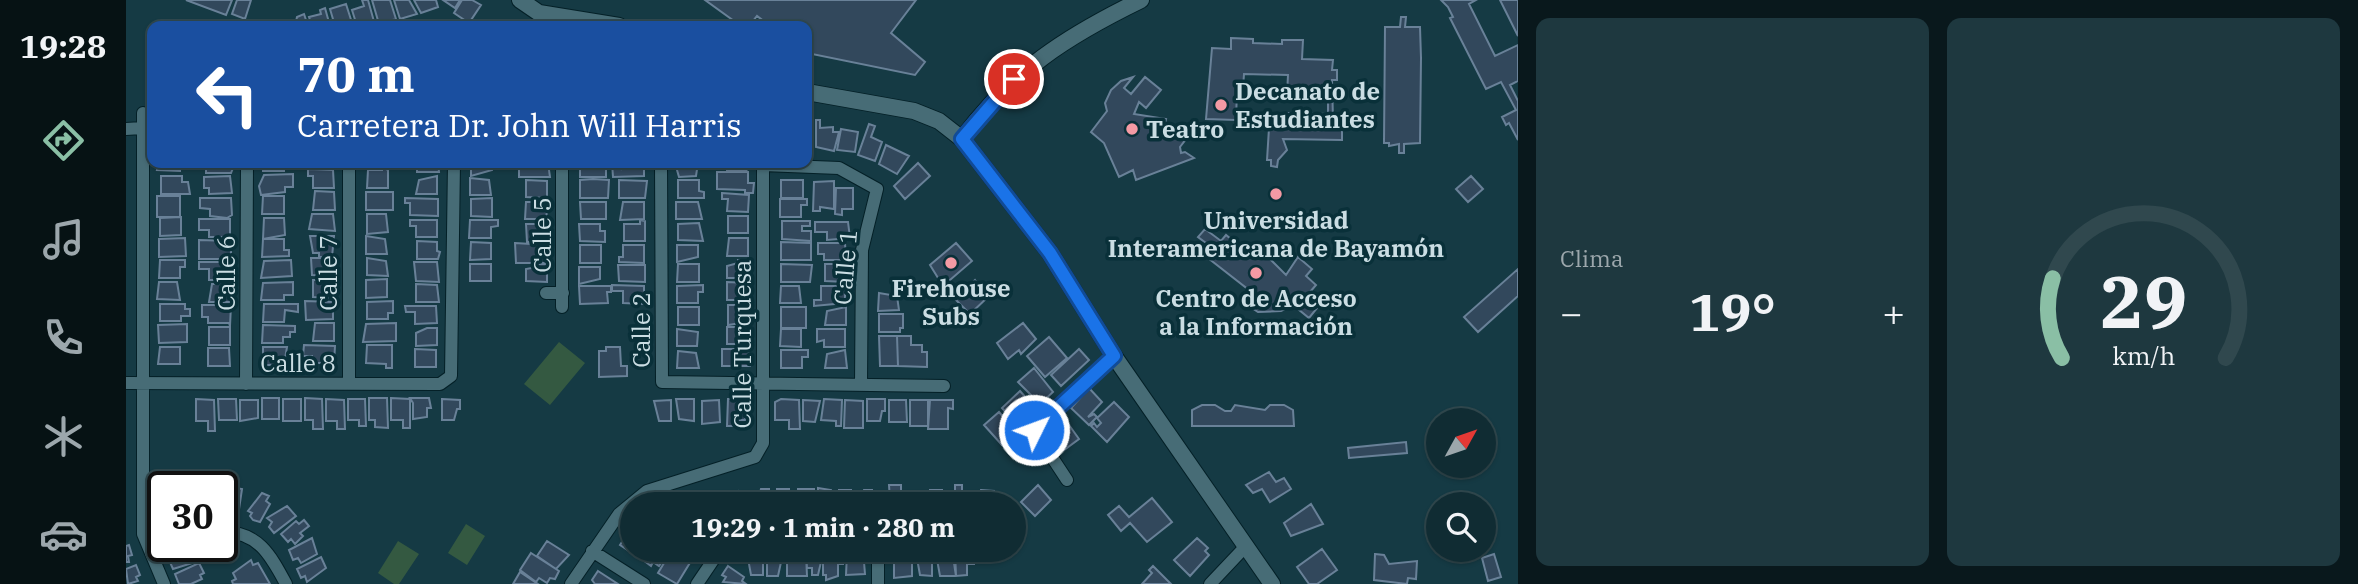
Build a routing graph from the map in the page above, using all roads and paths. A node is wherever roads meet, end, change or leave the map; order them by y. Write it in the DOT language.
graph roads {
  1 [pos="520,0"];
  2 [pos="1141,0"];
  3 [pos="588,21"];
  4 [pos="812,93"];
  5 [pos="143,113"];
  6 [pos="142,128"];
  7 [pos="126,129"];
  8 [pos="962,139"];
  9 [pos="812,167"];
  10 [pos="247,168"];
  11 [pos="349,168"];
  12 [pos="454,168"];
  13 [pos="562,168"];
  14 [pos="661,168"];
  15 [pos="763,168"];
  16 [pos="546,293"];
  17 [pos="563,293"];
  18 [pos="562,307"];
  19 [pos="1114,356"];
  20 [pos="126,383"];
  21 [pos="142,383"];
  22 [pos="246,384"];
  23 [pos="349,384"];
  24 [pos="861,385"];
  25 [pos="763,386"];
  26 [pos="944,386"];
  27 [pos="1067,480"];
  28 [pos="143,534"];
  29 [pos="147,534"];
  30 [pos="238,535"];
  31 [pos="1245,547"];
  32 [pos="592,551"];
  33 [pos="712,562"];
  34 [pos="878,562"];
  35 [pos="164,584"];
  36 [pos="286,584"];
  37 [pos="571,584"];
  38 [pos="644,584"];
  39 [pos="697,584"];
  40 [pos="878,584"];
  41 [pos="1210,584"];
  42 [pos="1272,584"];
  1 -- 3 [label="street"];
  2 -- 8 [label="street"];
  4 -- 8 [label="street"];
  5 -- 6 [label="street"];
  6 -- 7 [label="street"];
  6 -- 21 [label="street"];
  8 -- 19 [label="street"];
  9 -- 24 [label="street, Calle 1"];
  10 -- 22 [label="street, Calle 6"];
  11 -- 23 [label="street, Calle 7"];
  12 -- 23 [label="street, Calle 8"];
  13 -- 17 [label="street, Calle 5"];
  14 -- 25 [label="street, Calle 2"];
  15 -- 25 [label="street, Calle Turquesa"];
  16 -- 17 [label="street"];
  17 -- 18 [label="street, Calle 5"];
  19 -- 27 [label="street"];
  19 -- 31 [label="street"];
  20 -- 21 [label="street, Calle 8"];
  21 -- 22 [label="street, Calle 8"];
  21 -- 28 [label="street"];
  22 -- 23 [label="street, Calle 8"];
  24 -- 25 [label="street, Calle 2"];
  24 -- 26 [label="street, Calle 2"];
  25 -- 32 [label="street, Calle Turquesa"];
  28 -- 29 [label="street"];
  28 -- 35 [label="street"];
  30 -- 36 [label="street"];
  31 -- 41 [label="street"];
  31 -- 42 [label="street"];
  32 -- 37 [label="street, Calle Turquesa"];
  32 -- 38 [label="street"];
  33 -- 39 [label="street"];
  34 -- 40 [label="street"];
}
